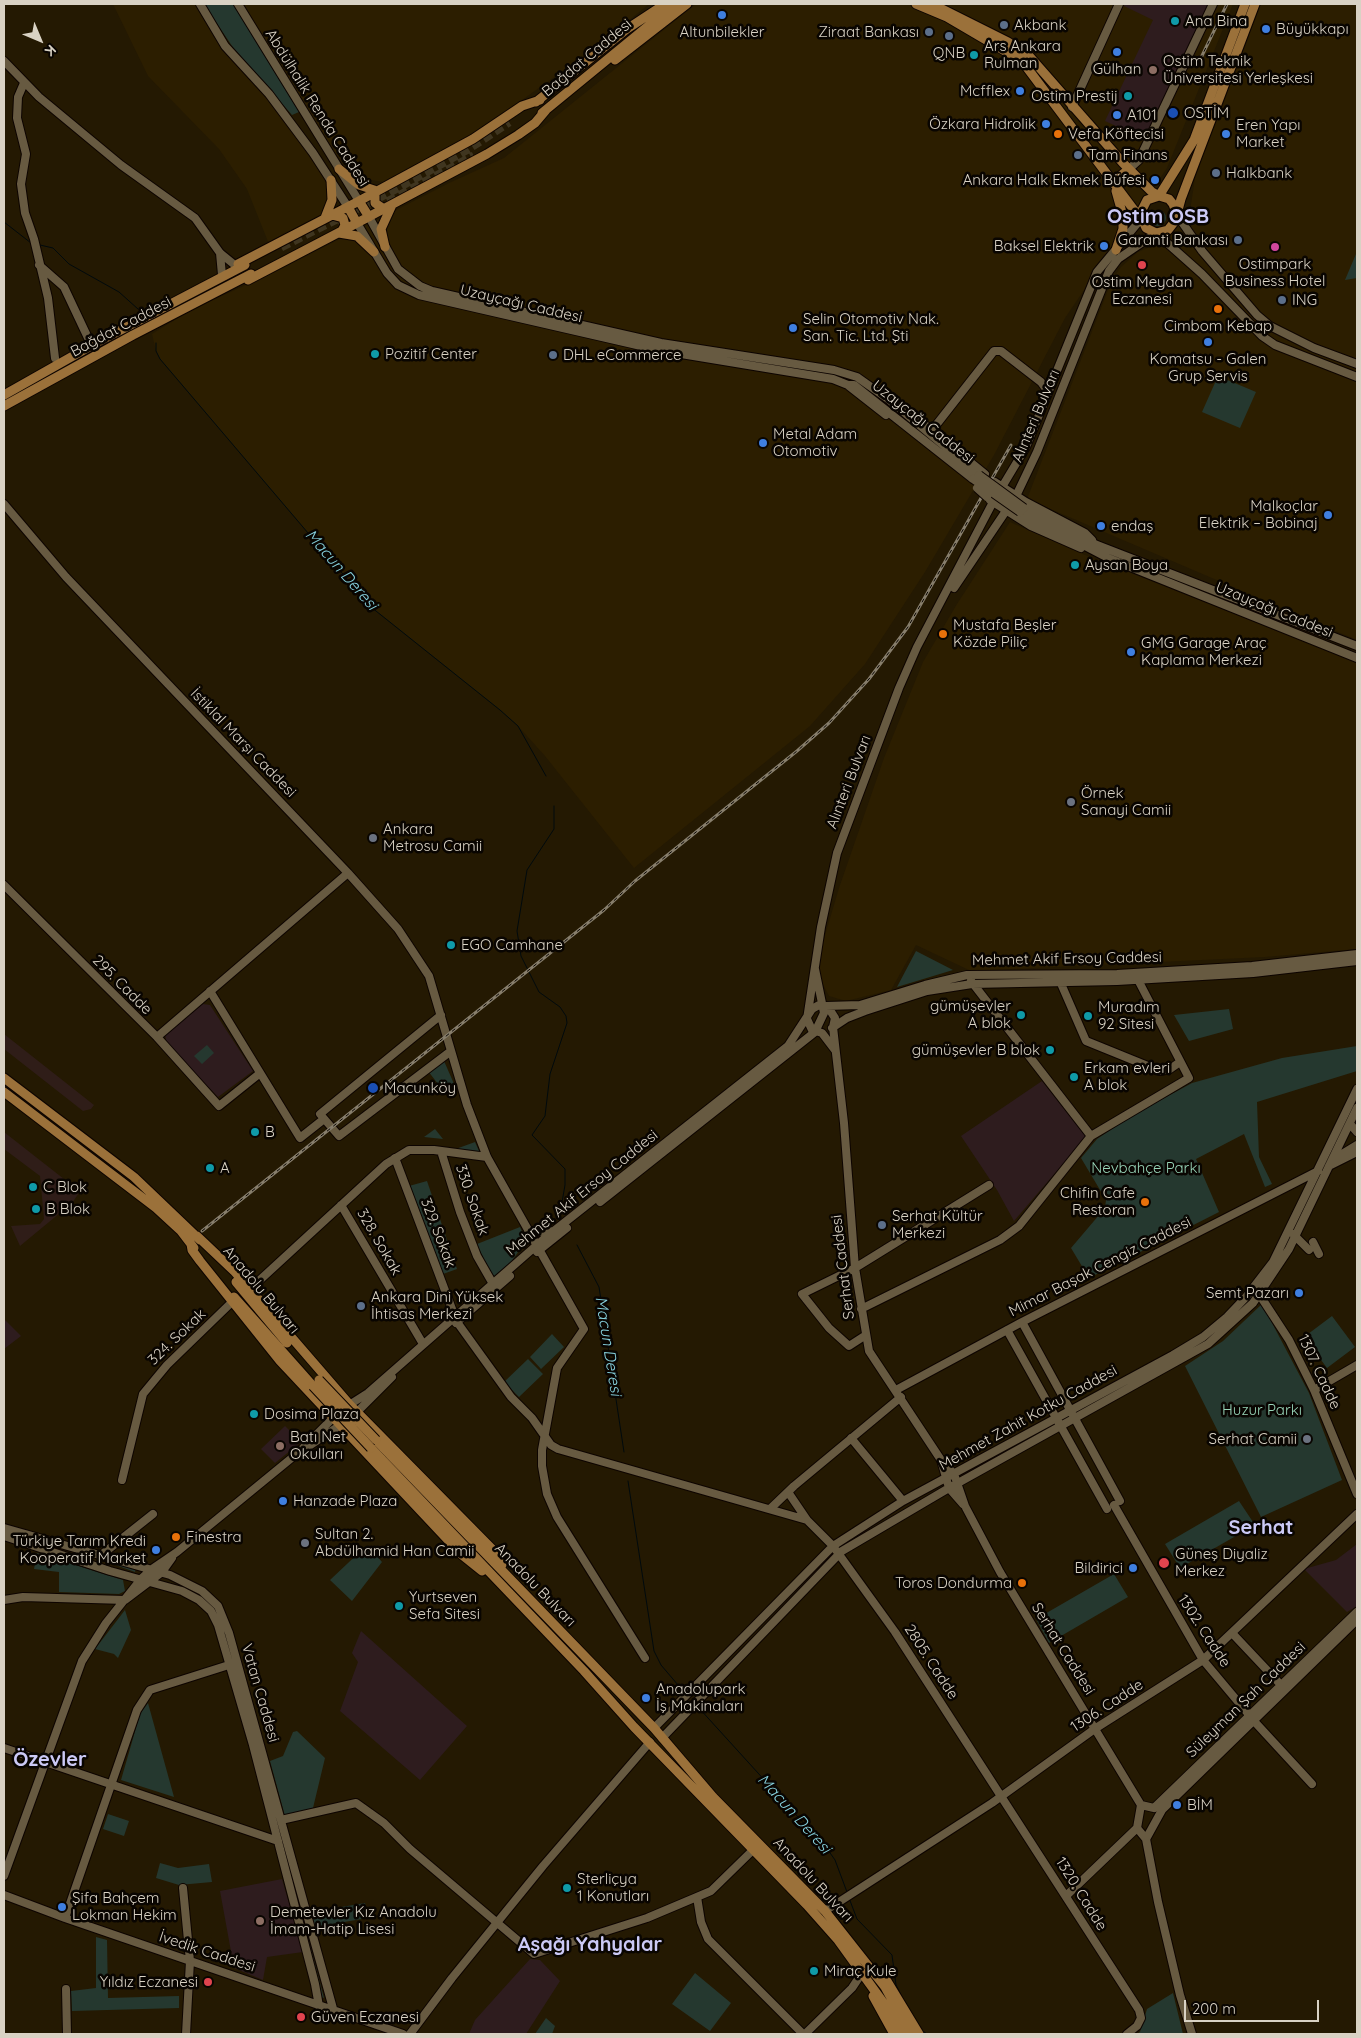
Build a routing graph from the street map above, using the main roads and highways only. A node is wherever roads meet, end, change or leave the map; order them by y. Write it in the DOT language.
graph roads {
  1 [pos="200,4"];
  2 [pos="238,4"];
  3 [pos="654,4"];
  4 [pos="665,4"];
  5 [pos="675,4"];
  6 [pos="687,4"];
  7 [pos="916,4"];
  8 [pos="932,4"];
  9 [pos="1119,4"];
  10 [pos="1213,4"];
  11 [pos="1245,4"];
  12 [pos="1255,4"];
  13 [pos="647,22"];
  14 [pos="627,29"];
  15 [pos="4,61"];
  16 [pos="24,83"];
  17 [pos="568,93"];
  18 [pos="540,100"];
  19 [pos="1072,107"];
  20 [pos="546,110"];
  21 [pos="306,116"];
  22 [pos="509,122"];
  23 [pos="293,126"];
  24 [pos="516,132"];
  25 [pos="339,169"];
  26 [pos="1129,169"];
  27 [pos="331,180"];
  28 [pos="1113,182"];
  29 [pos="376,192"];
  30 [pos="1159,196"];
  31 [pos="359,201"];
  32 [pos="388,206"];
  33 [pos="348,207"];
  34 [pos="1177,215"];
  35 [pos="328,217"];
  36 [pos="369,217"];
  37 [pos="1141,219"];
  38 [pos="357,223"];
  39 [pos="376,231"];
  40 [pos="339,232"];
  41 [pos="1156,233"];
  42 [pos="365,237"];
  43 [pos="385,247"];
  44 [pos="1116,250"];
  45 [pos="220,252"];
  46 [pos="374,252"];
  47 [pos="39,265"];
  48 [pos="240,265"];
  49 [pos="251,274"];
  50 [pos="219,277"];
  51 [pos="222,289"];
  52 [pos="1281,331"];
  53 [pos="133,335"];
  54 [pos="1298,340"];
  55 [pos="93,341"];
  56 [pos="1275,345"];
  57 [pos="1290,351"];
  58 [pos="55,358"];
  59 [pos="1357,364"];
  60 [pos="1357,377"];
  61 [pos="848,385"];
  62 [pos="1050,388"];
  63 [pos="4,389"];
  64 [pos="4,396"];
  65 [pos="888,399"];
  66 [pos="4,406"];
  67 [pos="4,412"];
  68 [pos="933,429"];
  69 [pos="979,476"];
  70 [pos="999,485"];
  71 [pos="1016,496"];
  72 [pos="990,499"];
  73 [pos="4,504"];
  74 [pos="1006,511"];
  75 [pos="1095,548"];
  76 [pos="936,613"];
  77 [pos="1357,646"];
  78 [pos="1357,658"];
  79 [pos="348,873"];
  80 [pos="4,884"];
  81 [pos="1357,954"];
  82 [pos="1357,961"];
  83 [pos="815,969"];
  84 [pos="967,975"];
  85 [pos="1136,976"];
  86 [pos="1059,978"];
  87 [pos="972,984"];
  88 [pos="210,991"];
  89 [pos="824,1005"];
  90 [pos="865,1008"];
  91 [pos="809,1012"];
  92 [pos="441,1015"];
  93 [pos="833,1027"];
  94 [pos="819,1033"];
  95 [pos="157,1037"];
  96 [pos="835,1050"];
  97 [pos="450,1051"];
  98 [pos="1180,1062"];
  99 [pos="259,1074"];
  100 [pos="4,1078"];
  101 [pos="1357,1090"];
  102 [pos="4,1092"];
  103 [pos="1357,1108"];
  104 [pos="324,1119"];
  105 [pos="1350,1124"];
  106 [pos="1357,1132"];
  107 [pos="1091,1136"];
  108 [pos="1357,1144"];
  109 [pos="440,1151"];
  110 [pos="1357,1152"];
  111 [pos="488,1156"];
  112 [pos="395,1158"];
  113 [pos="1332,1162"];
  114 [pos="1318,1171"];
  115 [pos="1301,1180"];
  116 [pos="989,1185"];
  117 [pos="1309,1190"];
  118 [pos="342,1205"];
  119 [pos="531,1232"];
  120 [pos="1293,1233"];
  121 [pos="544,1238"];
  122 [pos="194,1240"];
  123 [pos="1288,1242"];
  124 [pos="1313,1242"];
  125 [pos="538,1248"];
  126 [pos="1319,1254"];
  127 [pos="855,1268"];
  128 [pos="493,1284"];
  129 [pos="249,1290"];
  130 [pos="1260,1294"];
  131 [pos="232,1302"];
  132 [pos="861,1309"];
  133 [pos="456,1320"];
  134 [pos="1022,1322"];
  135 [pos="1007,1330"];
  136 [pos="866,1335"];
  137 [pos="423,1344"];
  138 [pos="1357,1365"];
  139 [pos="335,1389"];
  140 [pos="1314,1390"];
  141 [pos="898,1394"];
  142 [pos="320,1404"];
  143 [pos="350,1405"];
  144 [pos="357,1412"];
  145 [pos="1072,1415"];
  146 [pos="332,1418"];
  147 [pos="1059,1422"];
  148 [pos="340,1426"];
  149 [pos="544,1436"];
  150 [pos="851,1438"];
  151 [pos="371,1442"];
  152 [pos="297,1454"];
  153 [pos="941,1460"];
  154 [pos="954,1474"];
  155 [pos="944,1479"];
  156 [pos="122,1480"];
  157 [pos="959,1483"];
  158 [pos="948,1488"];
  159 [pos="788,1492"];
  160 [pos="1357,1494"];
  161 [pos="903,1501"];
  162 [pos="1114,1505"];
  163 [pos="965,1506"];
  164 [pos="770,1509"];
  165 [pos="153,1514"];
  166 [pos="1357,1514"];
  167 [pos="807,1520"];
  168 [pos="4,1528"];
  169 [pos="4,1536"];
  170 [pos="833,1546"];
  171 [pos="176,1552"];
  172 [pos="840,1553"];
  173 [pos="100,1556"];
  174 [pos="152,1569"];
  175 [pos="162,1572"];
  176 [pos="125,1574"];
  177 [pos="141,1579"];
  178 [pos="150,1582"];
  179 [pos="128,1596"];
  180 [pos="4,1600"];
  181 [pos="1357,1612"];
  182 [pos="1357,1620"];
  183 [pos="1232,1633"];
  184 [pos="644,1658"];
  185 [pos="1203,1660"];
  186 [pos="233,1663"];
  187 [pos="1281,1685"];
  188 [pos="1251,1718"];
  189 [pos="654,1728"];
  190 [pos="1096,1728"];
  191 [pos="662,1738"];
  192 [pos="650,1742"];
  193 [pos="4,1748"];
  194 [pos="45,1762"];
  195 [pos="1312,1784"];
  196 [pos="113,1785"];
  197 [pos="1001,1797"];
  198 [pos="1141,1805"];
  199 [pos="1158,1809"];
  200 [pos="281,1820"];
  201 [pos="1137,1828"];
  202 [pos="1146,1839"];
  203 [pos="278,1841"];
  204 [pos="754,1849"];
  205 [pos="4,1876"];
  206 [pos="183,1888"];
  207 [pos="4,1895"];
  208 [pos="1067,1895"];
  209 [pos="697,1897"];
  210 [pos="825,1910"];
  211 [pos="65,1918"];
  212 [pos="496,1923"];
  213 [pos="866,1959"];
  214 [pos="190,1961"];
  215 [pos="862,1973"];
  216 [pos="316,1988"];
  217 [pos="66,1989"];
  218 [pos="303,2000"];
  219 [pos="319,2006"];
  220 [pos="334,2012"];
  221 [pos="67,2034"];
  222 [pos="186,2034"];
  223 [pos="403,2034"];
  224 [pos="410,2034"];
  225 [pos="804,2034"];
  226 [pos="894,2034"];
  227 [pos="902,2034"];
  228 [pos="912,2034"];
  229 [pos="919,2034"];
  230 [pos="1127,2034"];
  231 [pos="1192,2034"];
  1 -- 23 [label="main road, Abdülhalik Renda Caddesi"];
  2 -- 21 [label="main road, Abdülhalik Renda Caddesi"];
  3 -- 14 [label="main road"];
  4 -- 13 [label="main road, Bağdat Caddesi"];
  5 -- 13 [label="main road, Bağdat Caddesi"];
  6 -- 17 [label="main road"];
  7 -- 28 [label="main road"];
  8 -- 19 [label="main road"];
  9 -- 19 [label="main road"];
  10 -- 26 [label="main road"];
  11 -- 30 [label="main road"];
  12 -- 34 [label="main road"];
  13 -- 14 [label="main road, Bağdat Caddesi"];
  13 -- 17 [label="main road, Bağdat Caddesi"];
  14 -- 18 [label="main road, Bağdat Caddesi"];
  15 -- 16 [label="main road"];
  16 -- 45 [label="main road"];
  16 -- 47 [label="main road"];
  17 -- 20 [label="main road, Bağdat Caddesi"];
  18 -- 22 [label="main road, Bağdat Caddesi"];
  18 -- 29 [label="main road, Bağdat Caddesi"];
  19 -- 26 [label="main road"];
  20 -- 24 [label="main road, Bağdat Caddesi"];
  20 -- 32 [label="main road"];
  21 -- 23 [label="main road"];
  21 -- 25 [label="main road, Abdülhalik Renda Caddesi"];
  23 -- 27 [label="main road, Abdülhalik Renda Caddesi"];
  25 -- 29 [label="main road"];
  25 -- 31 [label="main road, Abdülhalik Renda Caddesi"];
  26 -- 28 [label="main road"];
  26 -- 30 [label="main road"];
  27 -- 33 [label="main road, Abdülhalik Renda Caddesi"];
  27 -- 35 [label="main road"];
  28 -- 37 [label="main road"];
  28 -- 44 [label="main road"];
  29 -- 31 [label="main road, Bağdat Caddesi"];
  29 -- 32 [label="main road"];
  30 -- 34 [label="main road"];
  30 -- 37 [label="main road"];
  31 -- 33 [label="main road, Bağdat Caddesi"];
  31 -- 36 [label="main road"];
  32 -- 36 [label="main road"];
  32 -- 43 [label="main road"];
  33 -- 35 [label="main road, Bağdat Caddesi"];
  33 -- 38 [label="main road"];
  34 -- 41 [label="main road"];
  34 -- 52 [label="main road"];
  35 -- 40 [label="main road"];
  35 -- 48 [label="main road, Bağdat Caddesi"];
  36 -- 38 [label="main road"];
  36 -- 39 [label="main road, Uzayçağı Caddesi"];
  37 -- 41 [label="main road"];
  37 -- 44 [label="main road, Alınteri Bulvarı"];
  38 -- 40 [label="main road"];
  38 -- 42 [label="main road, Uzayçağı Caddesi"];
  39 -- 42 [label="main road"];
  39 -- 43 [label="main road, Uzayçağı Caddesi"];
  40 -- 46 [label="main road"];
  40 -- 51 [label="main road"];
  41 -- 56 [label="main road"];
  41 -- 71 [label="main road, Alınteri Bulvarı"];
  42 -- 46 [label="main road, Uzayçağı Caddesi"];
  43 -- 65 [label="main road, Uzayçağı Caddesi"];
  44 -- 62 [label="main road, Alınteri Bulvarı"];
  45 -- 48 [label="main road"];
  45 -- 50 [label="main road"];
  46 -- 61 [label="main road, Uzayçağı Caddesi"];
  47 -- 55 [label="main road"];
  47 -- 58 [label="main road"];
  48 -- 50 [label="main road, Bağdat Caddesi"];
  49 -- 51 [label="main road, Bağdat Caddesi"];
  50 -- 55 [label="main road, Bağdat Caddesi"];
  51 -- 53 [label="main road, Bağdat Caddesi"];
  52 -- 54 [label="main road"];
  52 -- 56 [label="main road"];
  53 -- 66 [label="main road, Bağdat Caddesi"];
  53 -- 67 [label="main road"];
  54 -- 57 [label="main road"];
  54 -- 59 [label="main road"];
  55 -- 58 [label="main road"];
  55 -- 64 [label="main road, Bağdat Caddesi"];
  56 -- 57 [label="main road"];
  57 -- 60 [label="main road"];
  58 -- 63 [label="main road"];
  61 -- 69 [label="main road, Uzayçağı Caddesi"];
  61 -- 72 [label="main road, bridge"];
  62 -- 68 [label="main road, Uzayçağı Caddesi"];
  62 -- 70 [label="main road, Alınteri Bulvarı"];
  65 -- 68 [label="main road"];
  65 -- 69 [label="main road, Uzayçağı Caddesi"];
  68 -- 69 [label="main road"];
  69 -- 70 [label="main road"];
  69 -- 75 [label="main road, Uzayçağı Caddesi, bridge"];
  70 -- 71 [label="main road"];
  70 -- 72 [label="main road, Alınteri Bulvarı"];
  71 -- 74 [label="main road, Alınteri Bulvarı"];
  71 -- 75 [label="main road"];
  72 -- 74 [label="main road"];
  72 -- 76 [label="main road, Alınteri Bulvarı"];
  73 -- 79 [label="main road, İstiklal Marşı Caddesi"];
  74 -- 75 [label="main road"];
  74 -- 76 [label="main road, Alınteri Bulvarı"];
  75 -- 77 [label="main road, Uzayçağı Caddesi"];
  75 -- 78 [label="main road, Uzayçağı Caddesi"];
  76 -- 83 [label="main road, Alınteri Bulvarı"];
  79 -- 88 [label="main road"];
  79 -- 92 [label="main road, İstiklal Marşı Caddesi"];
  80 -- 95 [label="main road, 295. Cadde"];
  81 -- 85 [label="main road, Mehmet Akif Ersoy Caddesi"];
  82 -- 85 [label="main road, Mehmet Akif Ersoy Caddesi"];
  83 -- 89 [label="main road, Alınteri Bulvarı"];
  83 -- 91 [label="main road, Alınteri Bulvarı"];
  84 -- 86 [label="main road, Mehmet Akif Ersoy Caddesi"];
  84 -- 87 [label="main road"];
  84 -- 90 [label="main road, Mehmet Akif Ersoy Caddesi"];
  85 -- 86 [label="main road, Mehmet Akif Ersoy Caddesi"];
  85 -- 98 [label="main road"];
  86 -- 87 [label="main road, Mehmet Akif Ersoy Caddesi"];
  86 -- 98 [label="main road"];
  87 -- 90 [label="main road, Mehmet Akif Ersoy Caddesi"];
  87 -- 107 [label="main road"];
  88 -- 95 [label="main road"];
  88 -- 99 [label="main road"];
  89 -- 90 [label="main road, Mehmet Akif Ersoy Caddesi"];
  89 -- 91 [label="main road"];
  89 -- 93 [label="main road, Alınteri Bulvarı"];
  89 -- 94 [label="main road, Mehmet Akif Ersoy Caddesi"];
  90 -- 93 [label="main road, Mehmet Akif Ersoy Caddesi"];
  91 -- 94 [label="main road"];
  91 -- 121 [label="main road, Mehmet Akif Ersoy Caddesi"];
  92 -- 97 [label="main road, İstiklal Marşı Caddesi"];
  92 -- 104 [label="main road"];
  93 -- 94 [label="main road, Mehmet Akif Ersoy Caddesi"];
  93 -- 96 [label="main road, Serhat Caddesi"];
  94 -- 96 [label="main road"];
  94 -- 121 [label="main road, Mehmet Akif Ersoy Caddesi"];
  95 -- 99 [label="main road, 295. Cadde"];
  96 -- 127 [label="main road, Serhat Caddesi"];
  97 -- 104 [label="main road"];
  97 -- 111 [label="main road, İstiklal Marşı Caddesi"];
  98 -- 107 [label="main road"];
  99 -- 104 [label="main road"];
  100 -- 122 [label="main road, Anadolu Bulvarı"];
  101 -- 114 [label="main road, Mehmet Zahit Kotku Caddesi"];
  102 -- 122 [label="main road, Anadolu Bulvarı"];
  103 -- 105 [label="main road, Mehmet Zahit Kotku Caddesi"];
  105 -- 106 [label="main road"];
  105 -- 113 [label="main road, Mehmet Zahit Kotku Caddesi"];
  107 -- 132 [label="main road"];
  108 -- 113 [label="main road, Mimar Başak Cengiz Caddesi"];
  109 -- 111 [label="main road"];
  109 -- 112 [label="main road"];
  109 -- 128 [label="main road, 330. Sokak"];
  110 -- 113 [label="main road, Mimar Başak Cengiz Caddesi"];
  111 -- 119 [label="main road, İstiklal Marşı Caddesi"];
  112 -- 118 [label="main road"];
  112 -- 133 [label="main road, 329. Sokak"];
  113 -- 114 [label="main road, Mimar Başak Cengiz Caddesi"];
  113 -- 120 [label="main road, Mehmet Zahit Kotku Caddesi"];
  114 -- 115 [label="main road, Mimar Başak Cengiz Caddesi"];
  114 -- 117 [label="main road, Mehmet Zahit Kotku Caddesi"];
  115 -- 117 [label="main road"];
  115 -- 134 [label="main road, Mimar Başak Cengiz Caddesi"];
  116 -- 127 [label="main road"];
  117 -- 120 [label="main road, Mehmet Zahit Kotku Caddesi"];
  118 -- 129 [label="main road"];
  118 -- 137 [label="main road, 328. Sokak"];
  119 -- 121 [label="main road"];
  119 -- 125 [label="main road, İstiklal Marşı Caddesi"];
  120 -- 123 [label="main road, Mehmet Zahit Kotku Caddesi"];
  120 -- 123 [label="main road"];
  121 -- 125 [label="main road, Mehmet Akif Ersoy Caddesi"];
  122 -- 129 [label="main road"];
  122 -- 131 [label="main road"];
  122 -- 151 [label="main road, Anadolu Bulvarı, bridge"];
  123 -- 130 [label="main road, Mehmet Zahit Kotku Caddesi"];
  123 -- 145 [label="main road, Mehmet Zahit Kotku Caddesi"];
  124 -- 126 [label="main road"];
  125 -- 128 [label="main road, Mehmet Akif Ersoy Caddesi"];
  125 -- 133 [label="main road, Mehmet Akif Ersoy Caddesi"];
  125 -- 149 [label="main road, İstiklal Marşı Caddesi"];
  127 -- 132 [label="main road, Serhat Caddesi"];
  127 -- 136 [label="main road"];
  128 -- 133 [label="main road, Mehmet Akif Ersoy Caddesi"];
  129 -- 139 [label="main road"];
  130 -- 140 [label="main road, 1307. Cadde"];
  130 -- 145 [label="main road, Mehmet Zahit Kotku Caddesi"];
  131 -- 142 [label="main road"];
  131 -- 156 [label="main road, 324. Sokak"];
  132 -- 136 [label="main road, Serhat Caddesi"];
  133 -- 137 [label="main road, Mehmet Akif Ersoy Caddesi"];
  133 -- 144 [label="main road, Mehmet Akif Ersoy Caddesi"];
  133 -- 149 [label="main road, 329. Sokak"];
  134 -- 135 [label="main road, Mimar Başak Cengiz Caddesi"];
  134 -- 145 [label="main road, 1302. Cadde"];
  135 -- 141 [label="main road, Mimar Başak Cengiz Caddesi"];
  135 -- 147 [label="main road, 1302. Cadde"];
  136 -- 141 [label="main road, Serhat Caddesi"];
  137 -- 143 [label="main road, Mehmet Akif Ersoy Caddesi"];
  138 -- 140 [label="main road"];
  139 -- 142 [label="main road"];
  139 -- 143 [label="main road"];
  140 -- 160 [label="main road, 1307. Cadde"];
  141 -- 150 [label="main road, Mimar Başak Cengiz Caddesi"];
  141 -- 153 [label="main road, Serhat Caddesi"];
  142 -- 146 [label="main road"];
  143 -- 144 [label="main road"];
  143 -- 146 [label="main road, Mehmet Akif Ersoy Caddesi"];
  144 -- 148 [label="main road, Mehmet Akif Ersoy Caddesi"];
  144 -- 151 [label="main road"];
  145 -- 147 [label="main road, Mehmet Zahit Kotku Caddesi"];
  145 -- 162 [label="main road, 1302. Cadde"];
  146 -- 148 [label="main road"];
  146 -- 152 [label="main road, Mehmet Akif Ersoy Caddesi"];
  147 -- 154 [label="main road, Mehmet Zahit Kotku Caddesi"];
  147 -- 157 [label="main road, Mehmet Zahit Kotku Caddesi"];
  147 -- 162 [label="main road, 1302. Cadde"];
  148 -- 151 [label="main road"];
  148 -- 152 [label="main road, Mehmet Akif Ersoy Caddesi"];
  149 -- 164 [label="main road, 329. Sokak"];
  149 -- 184 [label="main road"];
  150 -- 159 [label="main road, Mimar Başak Cengiz Caddesi"];
  150 -- 161 [label="main road"];
  151 -- 189 [label="main road, Anadolu Bulvarı"];
  151 -- 192 [label="main road, Anadolu Bulvarı"];
  152 -- 171 [label="main road"];
  153 -- 154 [label="main road, Serhat Caddesi"];
  153 -- 155 [label="main road, Serhat Caddesi"];
  154 -- 155 [label="main road, Mehmet Zahit Kotku Caddesi"];
  154 -- 157 [label="main road, Serhat Caddesi"];
  155 -- 158 [label="main road, Serhat Caddesi"];
  155 -- 161 [label="main road, Mehmet Zahit Kotku Caddesi"];
  157 -- 158 [label="main road, Mehmet Zahit Kotku Caddesi"];
  157 -- 163 [label="main road, Serhat Caddesi"];
  158 -- 163 [label="main road, Serhat Caddesi"];
  158 -- 172 [label="main road, Mehmet Zahit Kotku Caddesi"];
  159 -- 164 [label="main road, Mimar Başak Cengiz Caddesi"];
  159 -- 167 [label="main road, 2805. Cadde"];
  161 -- 170 [label="main road, Mehmet Zahit Kotku Caddesi"];
  162 -- 185 [label="main road, 1302. Cadde"];
  163 -- 190 [label="main road, Serhat Caddesi"];
  164 -- 167 [label="main road, 329. Sokak"];
  165 -- 173 [label="main road"];
  166 -- 183 [label="main road, 1306. Cadde"];
  167 -- 170 [label="main road, 2805. Cadde"];
  168 -- 173 [label="main road, Vatan Caddesi"];
  169 -- 176 [label="main road, Vatan Caddesi"];
  170 -- 172 [label="main road, 2805. Cadde"];
  170 -- 189 [label="main road, Mehmet Zahit Kotku Caddesi"];
  171 -- 174 [label="main road"];
  171 -- 175 [label="main road"];
  172 -- 191 [label="main road, Mehmet Zahit Kotku Caddesi"];
  172 -- 197 [label="main road, 2805. Cadde"];
  173 -- 174 [label="main road, Vatan Caddesi"];
  174 -- 175 [label="main road, Vatan Caddesi"];
  174 -- 177 [label="main road"];
  175 -- 178 [label="main road"];
  175 -- 186 [label="main road, Vatan Caddesi"];
  176 -- 177 [label="main road, Vatan Caddesi"];
  176 -- 179 [label="main road"];
  177 -- 178 [label="main road, Vatan Caddesi"];
  177 -- 179 [label="main road"];
  178 -- 179 [label="main road"];
  178 -- 186 [label="main road, Vatan Caddesi"];
  179 -- 180 [label="main road"];
  179 -- 194 [label="main road"];
  181 -- 187 [label="main road, Süleyman Şah Caddesi"];
  182 -- 188 [label="main road, Süleyman Şah Caddesi"];
  183 -- 185 [label="main road, 1306. Cadde"];
  183 -- 187 [label="main road"];
  185 -- 188 [label="main road, 1302. Cadde"];
  185 -- 190 [label="main road, 1306. Cadde"];
  186 -- 196 [label="main road"];
  186 -- 200 [label="main road, Vatan Caddesi"];
  186 -- 203 [label="main road, Vatan Caddesi"];
  187 -- 188 [label="main road, Süleyman Şah Caddesi"];
  188 -- 195 [label="main road, 1302. Cadde"];
  188 -- 199 [label="main road, Süleyman Şah Caddesi"];
  189 -- 191 [label="main road, Anadolu Bulvarı"];
  190 -- 197 [label="main road, 1306. Cadde"];
  190 -- 198 [label="main road, Serhat Caddesi"];
  191 -- 210 [label="main road, Anadolu Bulvarı"];
  192 -- 204 [label="main road, Anadolu Bulvarı"];
  192 -- 212 [label="main road"];
  193 -- 194 [label="main road"];
  194 -- 196 [label="main road"];
  194 -- 205 [label="main road"];
  196 -- 203 [label="main road"];
  196 -- 211 [label="main road"];
  197 -- 208 [label="main road, 1320. Cadde"];
  197 -- 210 [label="main road, 1306. Cadde"];
  198 -- 199 [label="main road"];
  198 -- 201 [label="main road"];
  199 -- 202 [label="main road"];
  200 -- 212 [label="main road"];
  200 -- 220 [label="main road, Vatan Caddesi"];
  201 -- 202 [label="main road"];
  201 -- 208 [label="main road"];
  202 -- 231 [label="main road"];
  203 -- 216 [label="main road, Vatan Caddesi"];
  204 -- 209 [label="main road"];
  204 -- 215 [label="main road, Anadolu Bulvarı"];
  206 -- 214 [label="main road"];
  207 -- 211 [label="main road, İvedik Caddesi"];
  208 -- 230 [label="main road, 1320. Cadde"];
  209 -- 212 [label="main road"];
  209 -- 225 [label="main road"];
  210 -- 213 [label="main road, Anadolu Bulvarı"];
  211 -- 214 [label="main road, İvedik Caddesi"];
  212 -- 224 [label="main road"];
  213 -- 228 [label="main road, Anadolu Bulvarı"];
  213 -- 229 [label="main road"];
  214 -- 218 [label="main road, İvedik Caddesi"];
  214 -- 222 [label="main road"];
  215 -- 225 [label="main road"];
  215 -- 226 [label="main road"];
  215 -- 227 [label="main road, Anadolu Bulvarı"];
  216 -- 218 [label="main road"];
  216 -- 219 [label="main road, Vatan Caddesi"];
  217 -- 221 [label="main road"];
  218 -- 219 [label="main road, İvedik Caddesi"];
  219 -- 220 [label="main road, İvedik Caddesi"];
  220 -- 223 [label="main road, İvedik Caddesi"];
}
